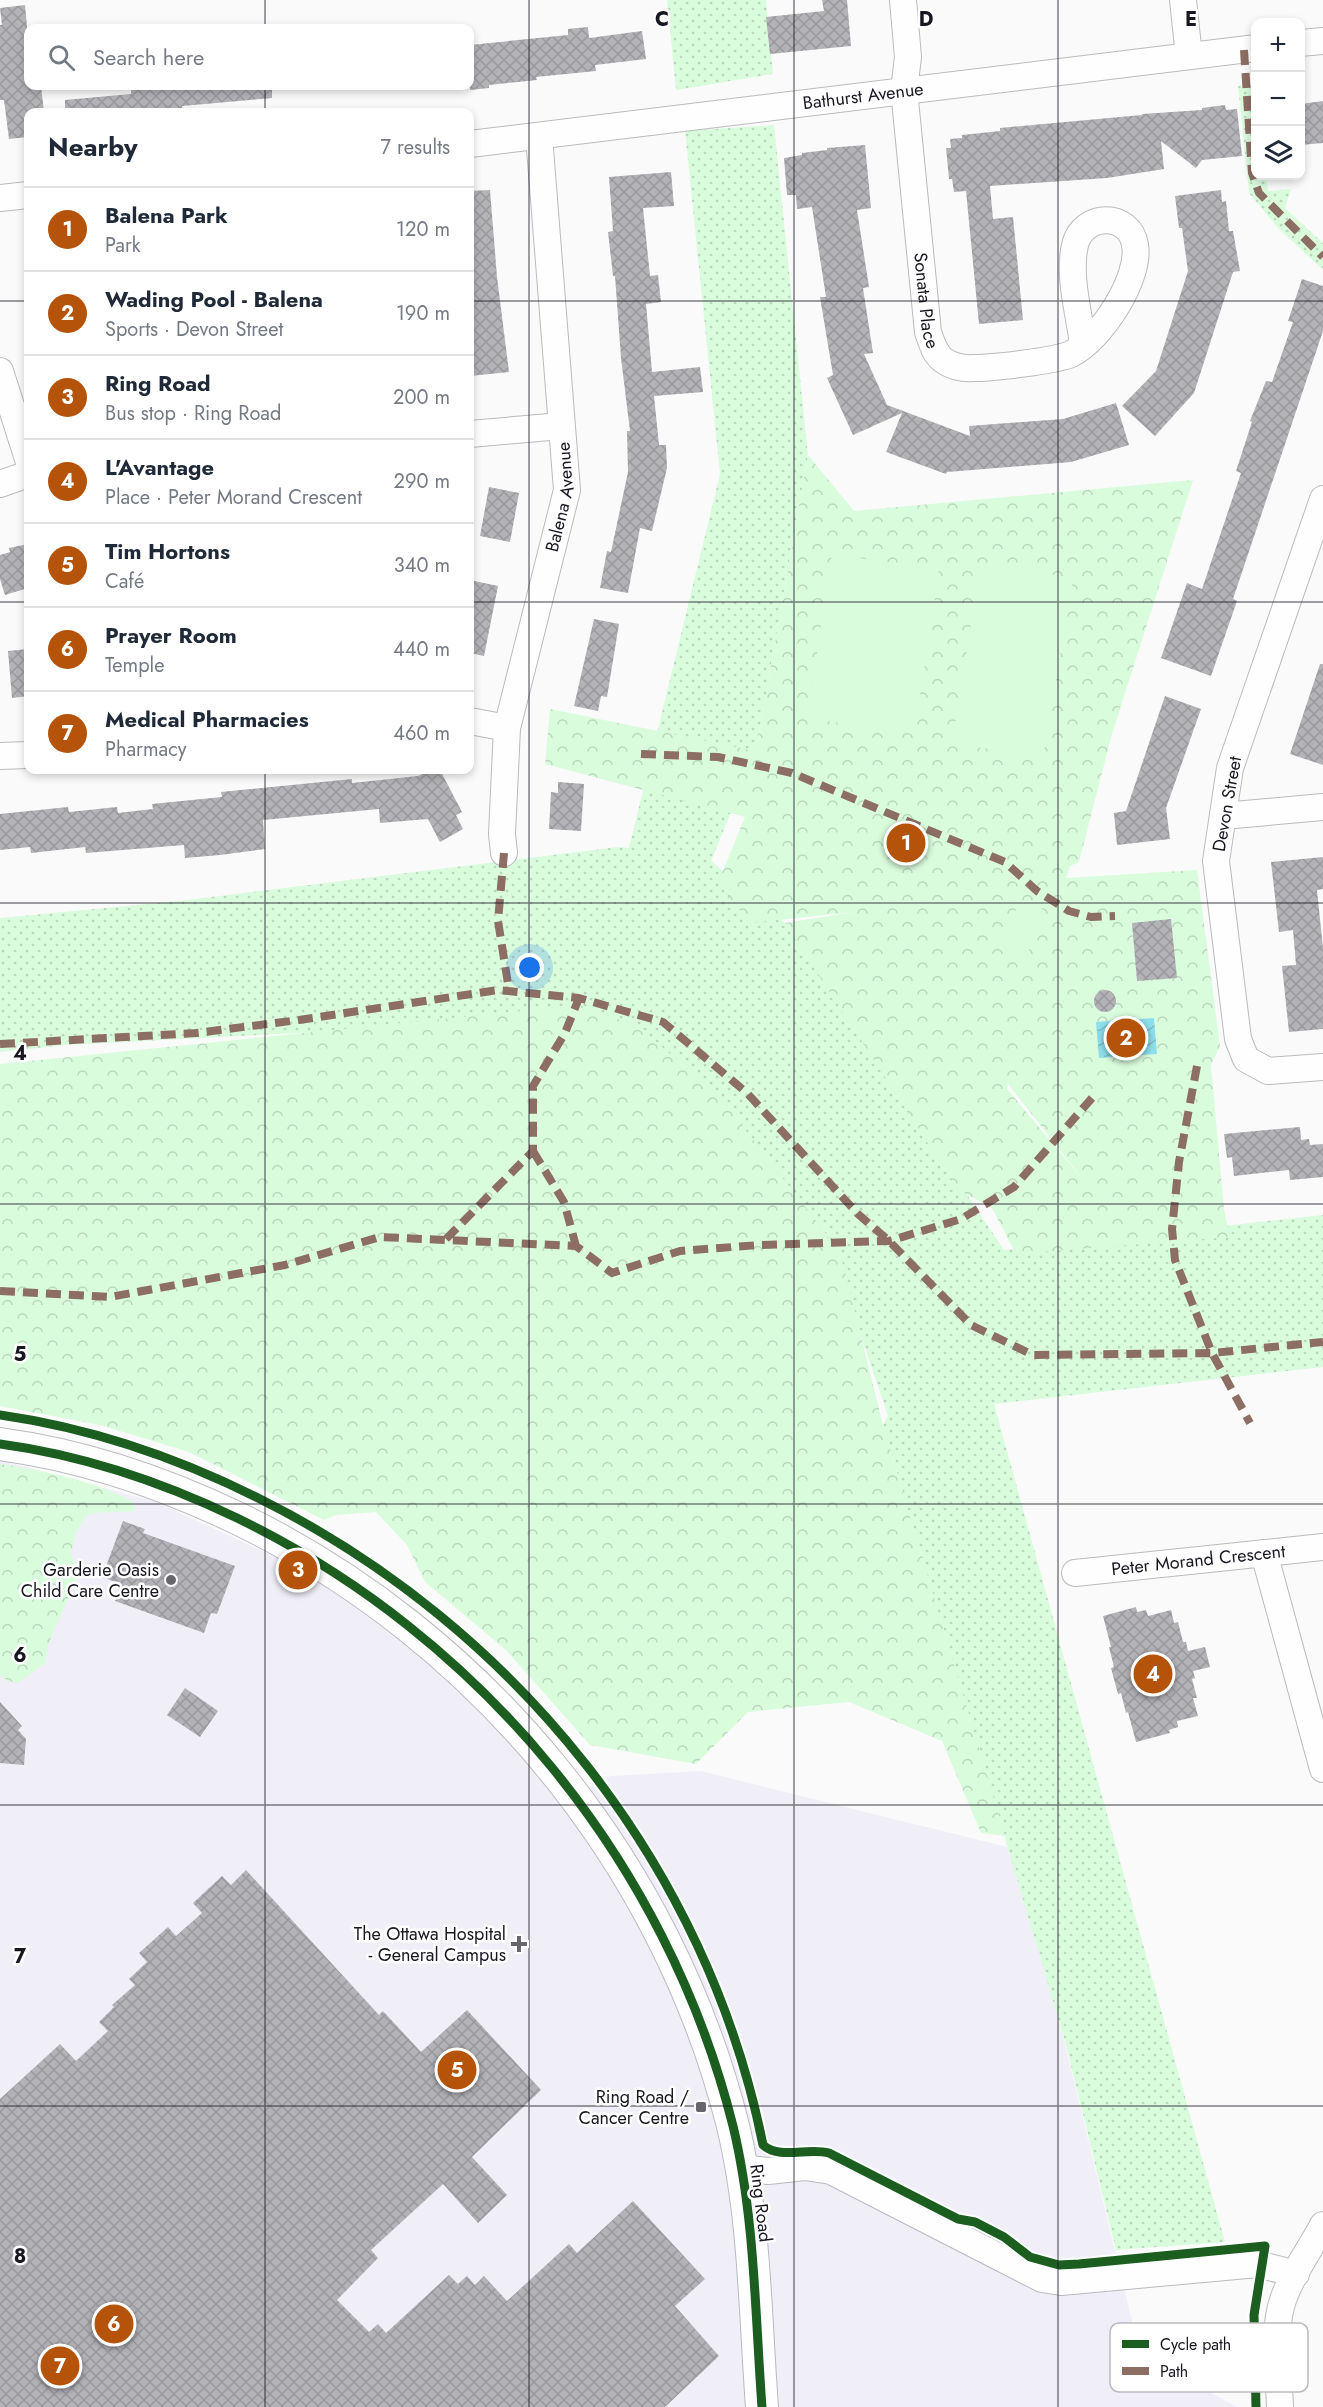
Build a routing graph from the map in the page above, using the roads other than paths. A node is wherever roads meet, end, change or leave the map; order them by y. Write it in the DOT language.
graph roads {
  1 [pos="903,0"];
  2 [pos="1183,0"];
  3 [pos="1323,41"];
  4 [pos="1305,43"];
  5 [pos="1251,49"];
  6 [pos="1189,56"];
  7 [pos="904,90"];
  8 [pos="539,136"];
  9 [pos="474,144"];
  10 [pos="24,195"];
  11 [pos="0,198"];
  12 [pos="1083,344"];
  13 [pos="0,371"];
  14 [pos="561,426"];
  15 [pos="474,434"];
  16 [pos="24,446"];
  17 [pos="24,475"];
  18 [pos="0,484"];
  19 [pos="1323,499"];
  20 [pos="474,722"];
  21 [pos="507,728"];
  22 [pos="24,755"];
  23 [pos="0,756"];
  24 [pos="1323,807"];
  25 [pos="1223,816"];
  26 [pos="504,854"];
  27 [pos="1323,1067"];
  28 [pos="0,1444"];
  29 [pos="1323,1547"];
  30 [pos="1264,1552"];
  31 [pos="1075,1573"];
  32 [pos="1323,1769"];
  33 [pos="741,2168"];
  34 [pos="1323,2225"];
  35 [pos="1296,2274"];
  36 [pos="1279,2323"];
  37 [pos="1280,2392"];
  38 [pos="762,2407"];
  39 [pos="1280,2407"];
  1 -- 7 [label="street, Sonata Place"];
  2 -- 6 [label="street"];
  3 -- 4 [label="street"];
  5 -- 6 [label="street, Bathurst Avenue"];
  6 -- 7 [label="street, Bathurst Avenue"];
  7 -- 8 [label="street, Bathurst Avenue"];
  7 -- 12 [label="street, Sonata Place"];
  8 -- 9 [label="street, Bathurst Avenue"];
  8 -- 14 [label="street, Balena Avenue"];
  10 -- 11 [label="street"];
  13 -- 16 [label="street"];
  14 -- 15 [label="street"];
  14 -- 21 [label="street, Balena Avenue"];
  17 -- 18 [label="street"];
  19 -- 25 [label="street, Devon Street"];
  20 -- 21 [label="street"];
  21 -- 26 [label="street, Balena Avenue"];
  22 -- 23 [label="street"];
  24 -- 25 [label="street"];
  25 -- 27 [label="street, Devon Street"];
  28 -- 33 [label="street, Ring Road"];
  29 -- 30 [label="street, Peter Morand Crescent"];
  30 -- 31 [label="street, Peter Morand Crescent"];
  30 -- 32 [label="street"];
  33 -- 35 [label="street"];
  33 -- 38 [label="street, Ring Road"];
  34 -- 35 [label="street"];
  35 -- 36 [label="street"];
  37 -- 39 [label="street"];
}
